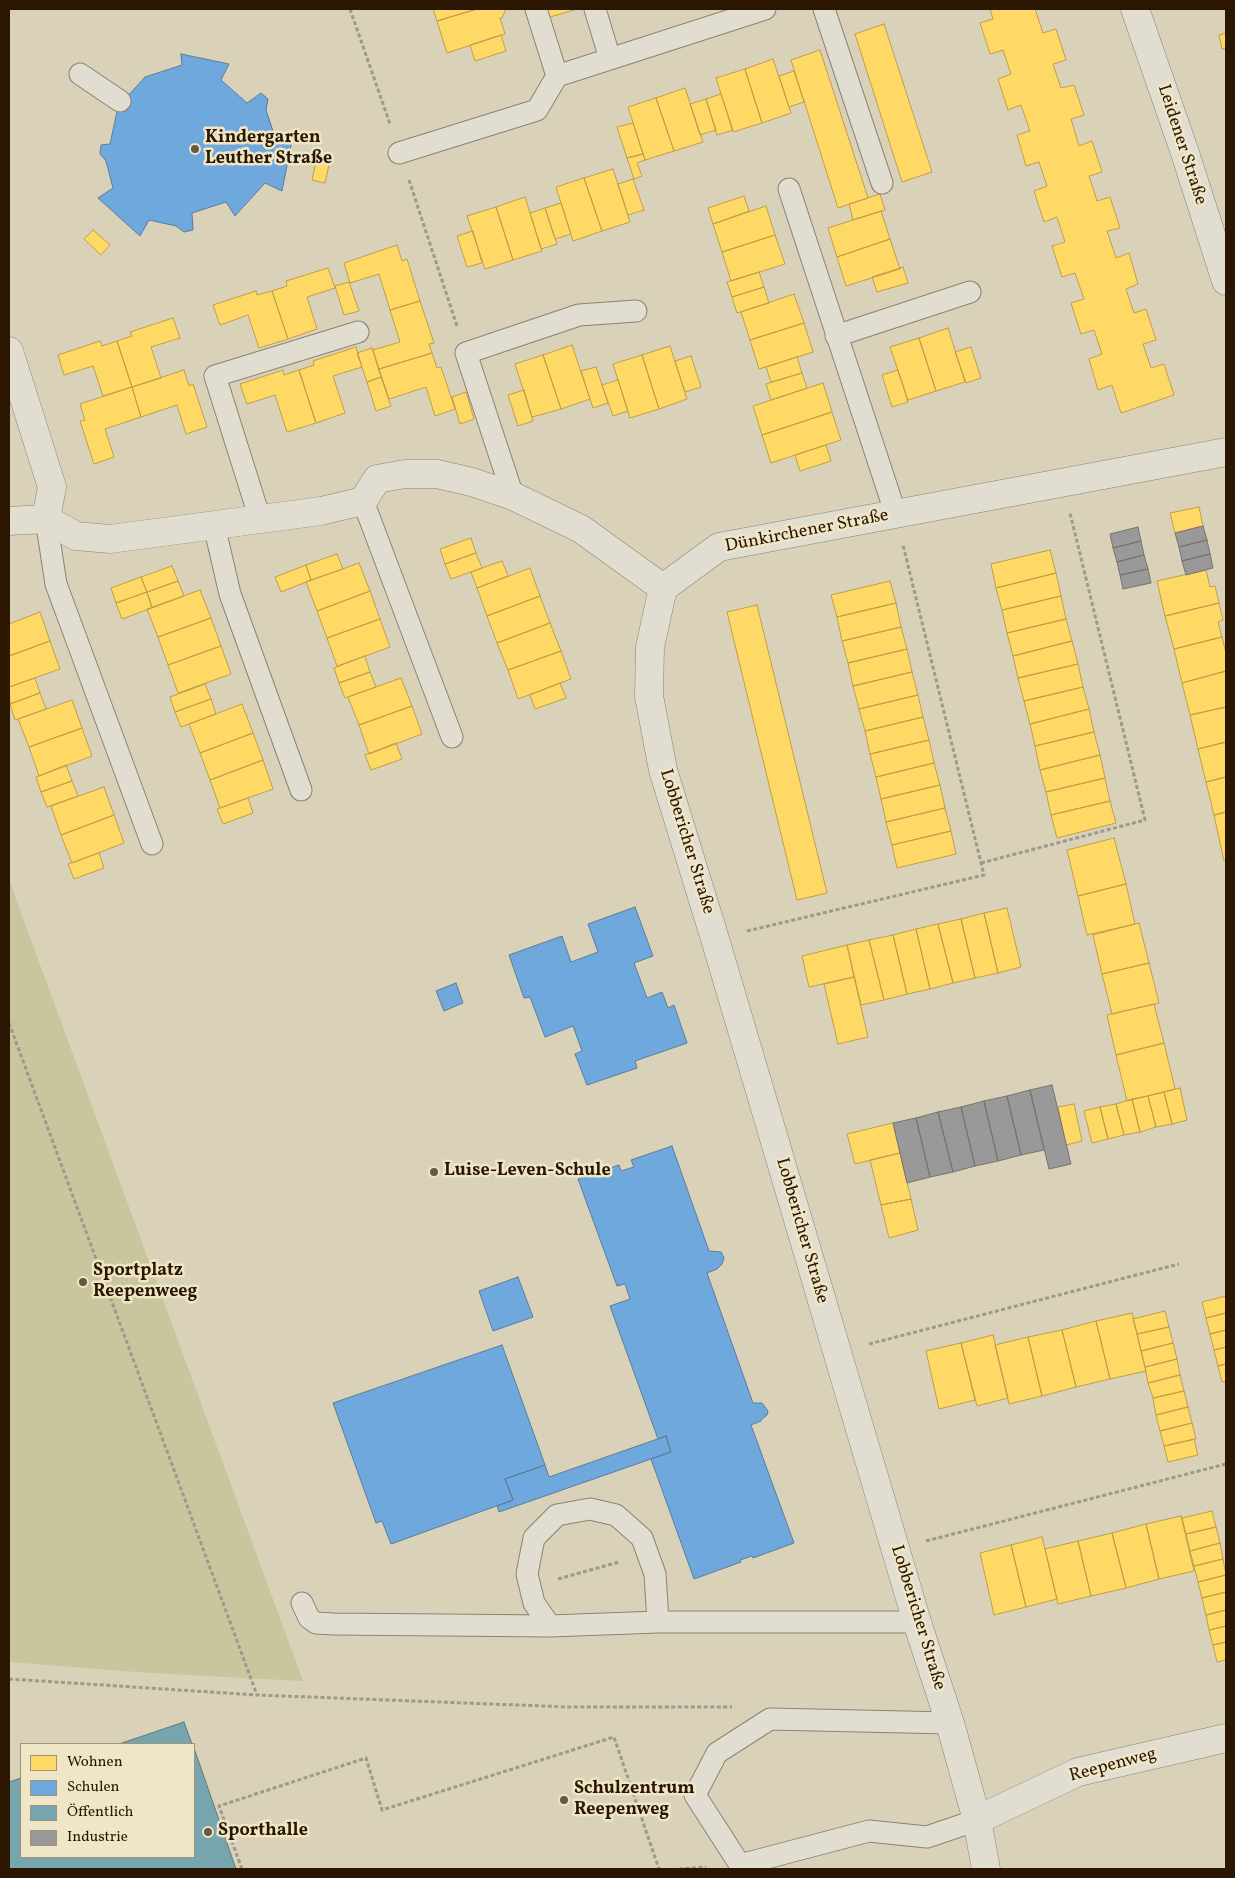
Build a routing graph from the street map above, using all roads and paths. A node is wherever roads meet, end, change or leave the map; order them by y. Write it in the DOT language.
graph roads {
  1 [pos="536,9"];
  2 [pos="594,9"];
  3 [pos="765,9"];
  4 [pos="824,9"];
  5 [pos="1135,9"];
  6 [pos="714,17"];
  7 [pos="610,59"];
  8 [pos="80,74"];
  9 [pos="558,76"];
  10 [pos="120,101"];
  11 [pos="399,153"];
  12 [pos="882,183"];
  13 [pos="790,189"];
  14 [pos="1226,281"];
  15 [pos="970,292"];
  16 [pos="636,311"];
  17 [pos="358,332"];
  18 [pos="836,336"];
  19 [pos="9,351"];
  20 [pos="1226,452"];
  21 [pos="1062,484"];
  22 [pos="513,496"];
  23 [pos="363,501"];
  24 [pos="896,515"];
  25 [pos="46,519"];
  26 [pos="260,519"];
  27 [pos="9,521"];
  28 [pos="214,526"];
  29 [pos="663,588"];
  30 [pos="452,737"];
  31 [pos="302,790"];
  32 [pos="152,844"];
  33 [pos="980,863"];
  34 [pos="715,939"];
  35 [pos="9,1023"];
  36 [pos="1179,1264"];
  37 [pos="837,1353"];
  38 [pos="1226,1464"];
  39 [pos="896,1549"];
  40 [pos="648,1554"];
  41 [pos="531,1586"];
  42 [pos="302,1604"];
  43 [pos="658,1622"];
  44 [pos="917,1622"];
  45 [pos="550,1626"];
  46 [pos="9,1679"];
  47 [pos="257,1695"];
  48 [pos="734,1707"];
  49 [pos="950,1723"];
  50 [pos="1226,1738"];
  51 [pos="977,1820"];
  52 [pos="741,1867"];
  53 [pos="242,1869"];
  54 [pos="659,1869"];
  55 [pos="986,1869"];
  1 -- 9 [label="lane"];
  2 -- 7 [label="lane"];
  3 -- 6 [label="lane"];
  4 -- 12 [label="lane"];
  5 -- 14 [label="street, Leidener Straße"];
  6 -- 7 [label="lane"];
  7 -- 9 [label="lane"];
  8 -- 10 [label="lane"];
  9 -- 11 [label="lane"];
  13 -- 18 [label="lane"];
  15 -- 18 [label="lane"];
  16 -- 22 [label="lane"];
  17 -- 26 [label="lane"];
  18 -- 24 [label="lane"];
  19 -- 25 [label="street"];
  20 -- 21 [label="street, Dünkirchener Straße"];
  21 -- 24 [label="street, Dünkirchener Straße"];
  21 -- 33 [label="path"];
  22 -- 23 [label="street"];
  22 -- 29 [label="street"];
  23 -- 26 [label="street"];
  23 -- 30 [label="lane"];
  24 -- 29 [label="street, Dünkirchener Straße"];
  24 -- 33 [label="path"];
  25 -- 27 [label="street"];
  25 -- 28 [label="street"];
  25 -- 32 [label="lane"];
  26 -- 28 [label="street"];
  28 -- 31 [label="lane"];
  29 -- 34 [label="street, Lobbericher Straße"];
  33 -- 34 [label="path"];
  34 -- 37 [label="street, Lobbericher Straße"];
  35 -- 47 [label="path"];
  36 -- 37 [label="path"];
  37 -- 39 [label="street, Lobbericher Straße"];
  38 -- 39 [label="path"];
  39 -- 44 [label="street, Lobbericher Straße"];
  40 -- 41 [label="path"];
  40 -- 41 [label="lane"];
  40 -- 43 [label="lane"];
  41 -- 45 [label="lane"];
  42 -- 45 [label="lane"];
  43 -- 44 [label="lane"];
  43 -- 45 [label="lane"];
  44 -- 49 [label="street, Lobbericher Straße"];
  46 -- 47 [label="path"];
  47 -- 48 [label="path"];
  49 -- 51 [label="street, Lobbericher Straße"];
  49 -- 52 [label="lane"];
  50 -- 51 [label="street, Reepenweg"];
  51 -- 52 [label="lane"];
  51 -- 55 [label="street, Lobbericher Straße"];
  53 -- 54 [label="path"];
}
